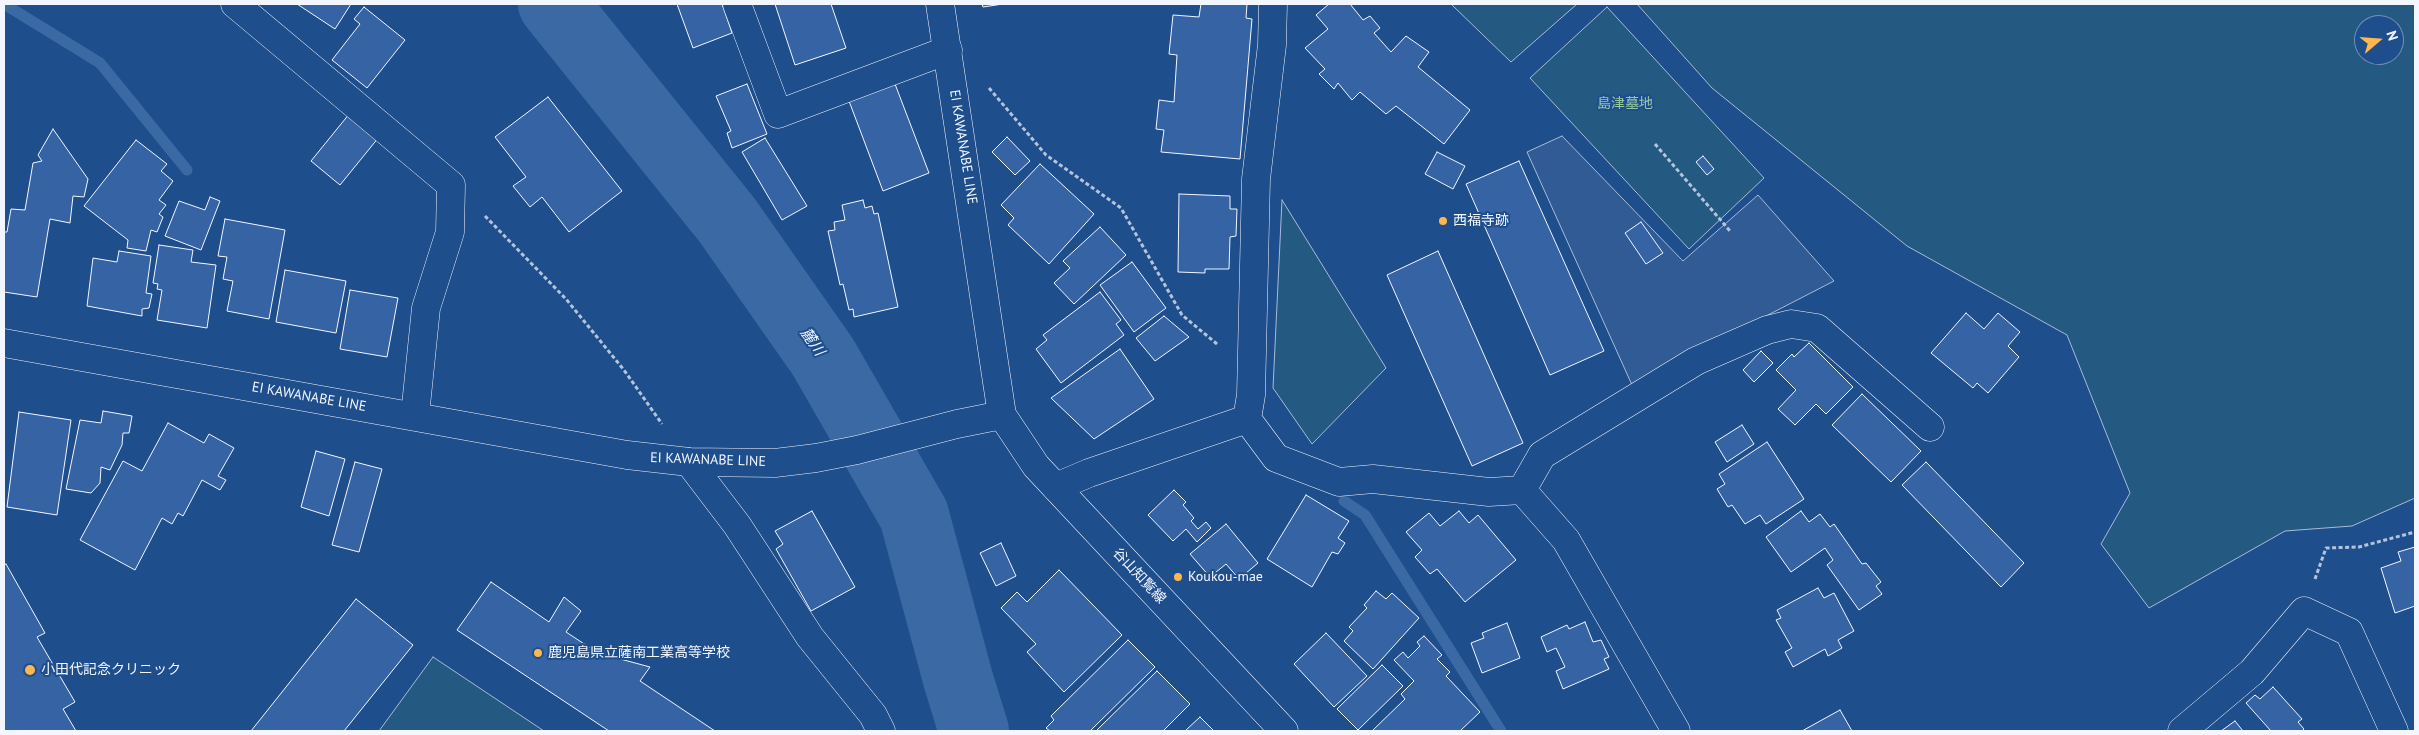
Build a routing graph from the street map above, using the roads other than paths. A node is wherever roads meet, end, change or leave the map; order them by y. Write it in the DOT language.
graph roads {
  1 [pos="235,4"];
  2 [pos="736,4"];
  3 [pos="940,4"];
  4 [pos="1274,4"];
  5 [pos="948,50"];
  6 [pos="4,343"];
  7 [pos="1002,415"];
  8 [pos="415,416"];
  9 [pos="1248,419"];
  10 [pos="1930,427"];
  11 [pos="689,462"];
  12 [pos="1056,487"];
  13 [pos="1522,490"];
  14 [pos="881,731"];
  15 [pos="1284,731"];
  16 [pos="1676,731"];
  17 [pos="2182,731"];
  18 [pos="2394,731"];
  1 -- 8 [label="street"];
  2 -- 5 [label="street"];
  3 -- 5 [label="street, EI KAWANABE LINE"];
  4 -- 9 [label="street"];
  5 -- 7 [label="street, EI KAWANABE LINE"];
  6 -- 8 [label="street, EI KAWANABE LINE"];
  7 -- 11 [label="street, EI KAWANABE LINE"];
  7 -- 12 [label="street, 谷山知覧線"];
  8 -- 11 [label="street, EI KAWANABE LINE"];
  9 -- 12 [label="street"];
  9 -- 13 [label="street"];
  10 -- 13 [label="street"];
  11 -- 14 [label="street"];
  12 -- 15 [label="street, 谷山知覧線"];
  13 -- 16 [label="street"];
  17 -- 18 [label="street"];
}
